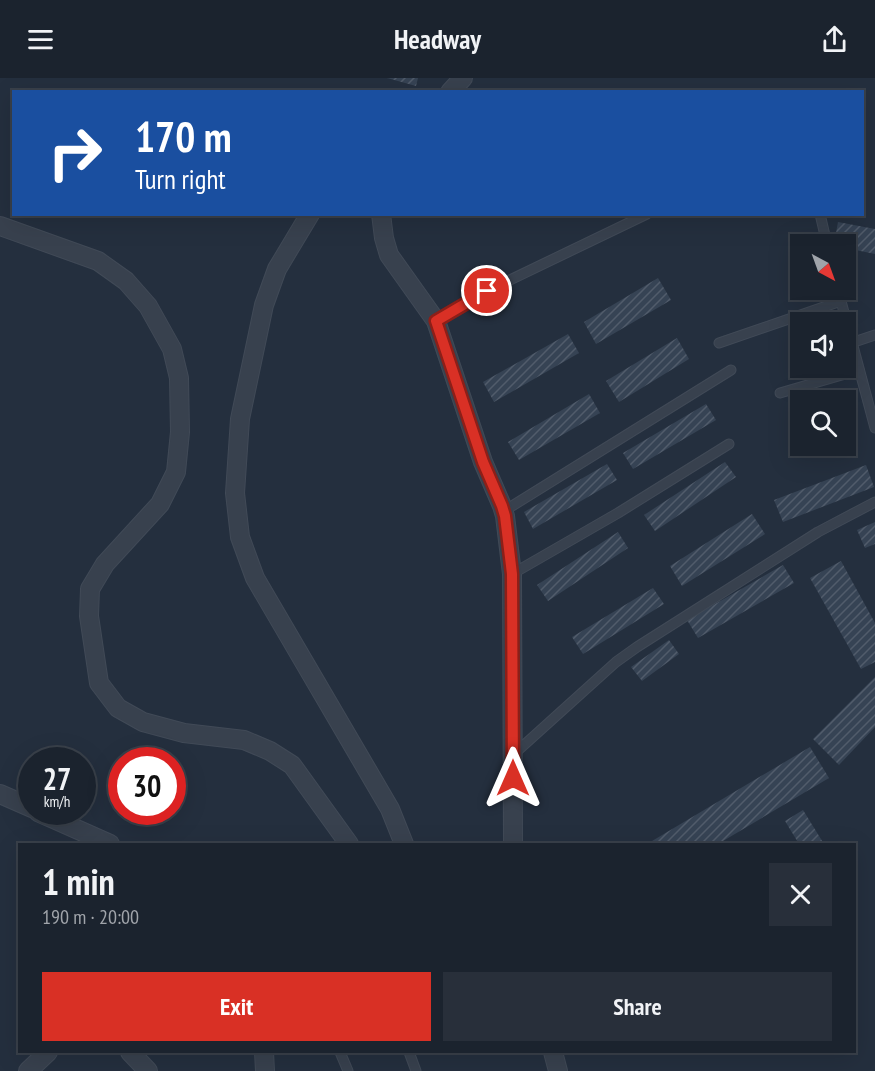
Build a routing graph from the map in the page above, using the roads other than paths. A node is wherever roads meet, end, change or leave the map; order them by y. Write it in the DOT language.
graph roads {
  1 [pos="463,78"];
  2 [pos="452,90"];
  3 [pos="309,216"];
  4 [pos="381,216"];
  5 [pos="643,216"];
  6 [pos="820,216"];
  7 [pos="0,226"];
  8 [pos="825,234"];
  9 [pos="841,301"];
  10 [pos="844,312"];
  11 [pos="436,321"];
  12 [pos="875,335"];
  13 [pos="856,341"];
  14 [pos="719,344"];
  15 [pos="856,360"];
  16 [pos="731,370"];
  17 [pos="859,370"];
  18 [pos="780,393"];
  19 [pos="875,428"];
  20 [pos="729,444"];
  21 [pos="875,502"];
  22 [pos="504,512"];
  23 [pos="512,574"];
  24 [pos="513,756"];
  25 [pos="0,794"];
  26 [pos="18,802"];
  27 [pos="67,825"];
  28 [pos="108,843"];
  29 [pos="348,843"];
  30 [pos="404,843"];
  31 [pos="513,843"];
  32 [pos="47,1053"];
  33 [pos="131,1053"];
  34 [pos="264,1053"];
  35 [pos="340,1053"];
  36 [pos="409,1053"];
  37 [pos="553,1053"];
  38 [pos="28,1071"];
  39 [pos="148,1071"];
  40 [pos="265,1071"];
  41 [pos="348,1071"];
  42 [pos="416,1071"];
  43 [pos="558,1071"];
  1 -- 2 [label="street"];
  3 -- 30 [label="street"];
  4 -- 11 [label="street"];
  5 -- 11 [label="lane"];
  6 -- 8 [label="lane"];
  7 -- 29 [label="street"];
  9 -- 10 [label="lane"];
  9 -- 14 [label="lane"];
  11 -- 22 [label="street"];
  12 -- 13 [label="lane"];
  15 -- 17 [label="lane"];
  16 -- 22 [label="lane"];
  17 -- 18 [label="lane"];
  17 -- 19 [label="lane"];
  20 -- 23 [label="lane"];
  21 -- 24 [label="lane"];
  22 -- 23 [label="street"];
  23 -- 24 [label="street"];
  24 -- 31 [label="street"];
  25 -- 26 [label="street"];
  27 -- 28 [label="street"];
  32 -- 38 [label="street"];
  33 -- 39 [label="street"];
  34 -- 40 [label="street"];
  35 -- 41 [label="lane"];
  36 -- 42 [label="lane"];
  37 -- 43 [label="street"];
}
